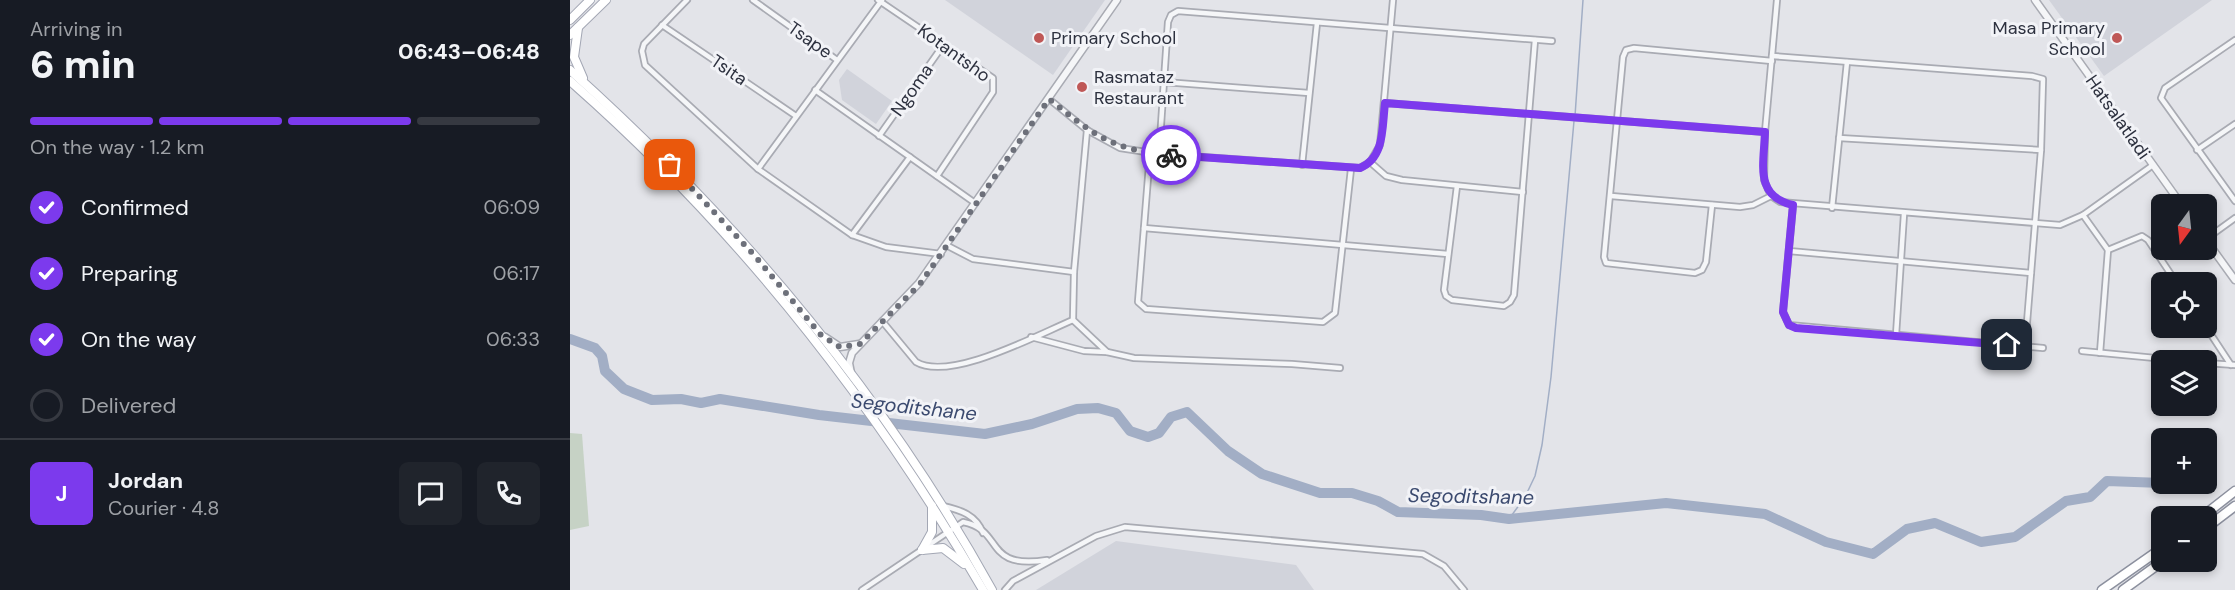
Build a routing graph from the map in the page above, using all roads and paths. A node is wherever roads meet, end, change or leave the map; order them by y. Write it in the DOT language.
graph roads {
  1 [pos="590,0"];
  2 [pos="606,0"];
  3 [pos="687,0"];
  4 [pos="753,0"];
  5 [pos="1117,0"];
  6 [pos="1393,0"];
  7 [pos="1777,0"];
  8 [pos="2035,0"];
  9 [pos="881,1"];
  10 [pos="570,20"];
  11 [pos="1317,23"];
  12 [pos="662,25"];
  13 [pos="578,28"];
  14 [pos="1390,28"];
  15 [pos="570,35"];
  16 [pos="1535,40"];
  17 [pos="1552,40"];
  18 [pos="2235,40"];
  19 [pos="944,44"];
  20 [pos="1772,58"];
  21 [pos="837,60"];
  22 [pos="1847,62"];
  23 [pos="570,70"];
  24 [pos="570,81"];
  25 [pos="1164,81"];
  26 [pos="588,86"];
  27 [pos="815,90"];
  28 [pos="1309,93"];
  29 [pos="1049,99"];
  30 [pos="1385,103"];
  31 [pos="1529,113"];
  32 [pos="796,116"];
  33 [pos="1618,120"];
  34 [pos="2235,124"];
  35 [pos="1087,130"];
  36 [pos="1765,132"];
  37 [pos="879,136"];
  38 [pos="1839,138"];
  39 [pos="2041,150"];
  40 [pos="2197,150"];
  41 [pos="1150,153"];
  42 [pos="1159,154"];
  43 [pos="910,157"];
  44 [pos="1370,162"];
  45 [pos="1302,165"];
  46 [pos="2153,165"];
  47 [pos="758,169"];
  48 [pos="1351,169"];
  49 [pos="937,176"];
  50 [pos="1457,186"];
  51 [pos="1523,192"];
  52 [pos="2174,194"];
  53 [pos="1611,196"];
  54 [pos="1771,196"];
  55 [pos="2235,201"];
  56 [pos="975,203"];
  57 [pos="1712,205"];
  58 [pos="1793,205"];
  59 [pos="1832,208"];
  60 [pos="1904,214"];
  61 [pos="2083,215"];
  62 [pos="2235,218"];
  63 [pos="2035,224"];
  64 [pos="1144,228"];
  65 [pos="2217,231"];
  66 [pos="852,235"];
  67 [pos="946,245"];
  68 [pos="1344,246"];
  69 [pos="2108,250"];
  70 [pos="1789,251"];
  71 [pos="941,254"];
  72 [pos="1448,254"];
  73 [pos="2217,255"];
  74 [pos="1901,262"];
  75 [pos="1074,272"];
  76 [pos="2169,272"];
  77 [pos="2031,273"];
  78 [pos="2235,280"];
  79 [pos="1073,320"];
  80 [pos="882,321"];
  81 [pos="821,335"];
  82 [pos="1896,335"];
  83 [pos="1031,337"];
  84 [pos="2214,338"];
  85 [pos="860,344"];
  86 [pos="2025,347"];
  87 [pos="2043,348"];
  88 [pos="2082,351"];
  89 [pos="1107,352"];
  90 [pos="2100,353"];
  91 [pos="2151,358"];
  92 [pos="2217,364"];
  93 [pos="2233,365"];
  94 [pos="1340,368"];
  95 [pos="851,374"];
  96 [pos="861,394"];
  97 [pos="909,461"];
  98 [pos="2235,491"];
  99 [pos="932,504"];
  100 [pos="943,506"];
  101 [pos="2216,506"];
  102 [pos="2235,506"];
  103 [pos="2217,520"];
  104 [pos="952,529"];
  105 [pos="983,532"];
  106 [pos="922,550"];
  107 [pos="2151,556"];
  108 [pos="1053,559"];
  109 [pos="970,568"];
  110 [pos="2151,570"];
  111 [pos="862,590"];
  112 [pos="983,590"];
  113 [pos="992,590"];
  114 [pos="1005,590"];
  115 [pos="1464,590"];
  116 [pos="2102,590"];
  117 [pos="2123,590"];
  1 -- 10 [label="main road"];
  2 -- 13 [label="main road"];
  3 -- 12 [label="street"];
  4 -- 21 [label="street, Tsape"];
  5 -- 29 [label="street"];
  6 -- 14 [label="street"];
  7 -- 20 [label="street"];
  8 -- 46 [label="street, Hatsalatladi"];
  9 -- 19 [label="street, Kotantsho"];
  9 -- 21 [label="street"];
  11 -- 14 [label="street"];
  11 -- 25 [label="street"];
  11 -- 28 [label="street"];
  12 -- 32 [label="street, Tsita"];
  12 -- 47 [label="street"];
  13 -- 15 [label="main road"];
  13 -- 26 [label="main road"];
  14 -- 16 [label="street"];
  14 -- 30 [label="street"];
  16 -- 17 [label="street"];
  16 -- 31 [label="street"];
  18 -- 40 [label="street"];
  19 -- 37 [label="street, Ngoma"];
  19 -- 49 [label="street, Kotantsho"];
  20 -- 22 [label="street"];
  20 -- 33 [label="street"];
  20 -- 36 [label="street"];
  21 -- 27 [label="street"];
  22 -- 38 [label="street"];
  22 -- 39 [label="street"];
  23 -- 26 [label="main road"];
  24 -- 96 [label="main road"];
  25 -- 28 [label="street"];
  25 -- 42 [label="street"];
  26 -- 81 [label="main road"];
  27 -- 32 [label="street"];
  27 -- 37 [label="street"];
  28 -- 45 [label="street"];
  29 -- 35 [label="street"];
  29 -- 56 [label="street"];
  30 -- 31 [label="street"];
  30 -- 44 [label="street"];
  31 -- 33 [label="street"];
  31 -- 51 [label="street"];
  32 -- 47 [label="street"];
  33 -- 36 [label="street"];
  33 -- 53 [label="street"];
  34 -- 40 [label="street"];
  35 -- 41 [label="street"];
  35 -- 75 [label="street"];
  36 -- 54 [label="street"];
  37 -- 43 [label="street"];
  38 -- 39 [label="street"];
  38 -- 59 [label="street"];
  39 -- 63 [label="street"];
  40 -- 55 [label="street"];
  41 -- 42 [label="street"];
  41 -- 64 [label="street"];
  42 -- 45 [label="street"];
  43 -- 49 [label="street"];
  43 -- 66 [label="street"];
  44 -- 48 [label="street"];
  44 -- 50 [label="street"];
  45 -- 48 [label="street"];
  46 -- 52 [label="street, Hatsalatladi"];
  46 -- 61 [label="street"];
  47 -- 66 [label="street"];
  48 -- 68 [label="street"];
  49 -- 56 [label="street"];
  50 -- 51 [label="street"];
  50 -- 72 [label="street"];
  51 -- 72 [label="street"];
  53 -- 57 [label="street"];
  53 -- 57 [label="street"];
  54 -- 57 [label="street"];
  54 -- 58 [label="street"];
  56 -- 67 [label="street"];
  58 -- 59 [label="street"];
  58 -- 70 [label="street"];
  59 -- 60 [label="street"];
  60 -- 63 [label="street"];
  60 -- 74 [label="street"];
  61 -- 63 [label="street"];
  61 -- 69 [label="street"];
  62 -- 65 [label="street"];
  63 -- 77 [label="street"];
  64 -- 68 [label="street"];
  64 -- 68 [label="street"];
  66 -- 71 [label="street"];
  67 -- 71 [label="street"];
  67 -- 75 [label="street"];
  68 -- 72 [label="street"];
  69 -- 76 [label="street"];
  69 -- 90 [label="street"];
  70 -- 74 [label="street"];
  70 -- 82 [label="street"];
  71 -- 80 [label="street"];
  73 -- 78 [label="street"];
  74 -- 77 [label="street"];
  74 -- 82 [label="street"];
  75 -- 79 [label="street"];
  77 -- 86 [label="street"];
  79 -- 83 [label="street"];
  79 -- 89 [label="street"];
  80 -- 83 [label="street"];
  80 -- 85 [label="street"];
  81 -- 85 [label="street"];
  81 -- 95 [label="main road"];
  82 -- 86 [label="street"];
  83 -- 89 [label="street"];
  84 -- 93 [label="street"];
  85 -- 95 [label="street"];
  86 -- 87 [label="street"];
  88 -- 90 [label="street"];
  89 -- 94 [label="street"];
  90 -- 91 [label="street"];
  92 -- 93 [label="street"];
  95 -- 96 [label="main road"];
  96 -- 97 [label="main road"];
  97 -- 99 [label="main road"];
  97 -- 100 [label="main road"];
  98 -- 101 [label="highway"];
  99 -- 104 [label="main road"];
  99 -- 106 [label="main road"];
  100 -- 104 [label="main road"];
  100 -- 105 [label="street"];
  102 -- 103 [label="highway"];
  104 -- 105 [label="street"];
  104 -- 106 [label="street"];
  104 -- 109 [label="main road"];
  104 -- 113 [label="main road"];
  105 -- 108 [label="street"];
  106 -- 109 [label="main road"];
  106 -- 111 [label="street"];
  107 -- 116 [label="highway"];
  108 -- 114 [label="street"];
  108 -- 115 [label="street"];
  109 -- 112 [label="main road"];
  110 -- 117 [label="highway"];
}
